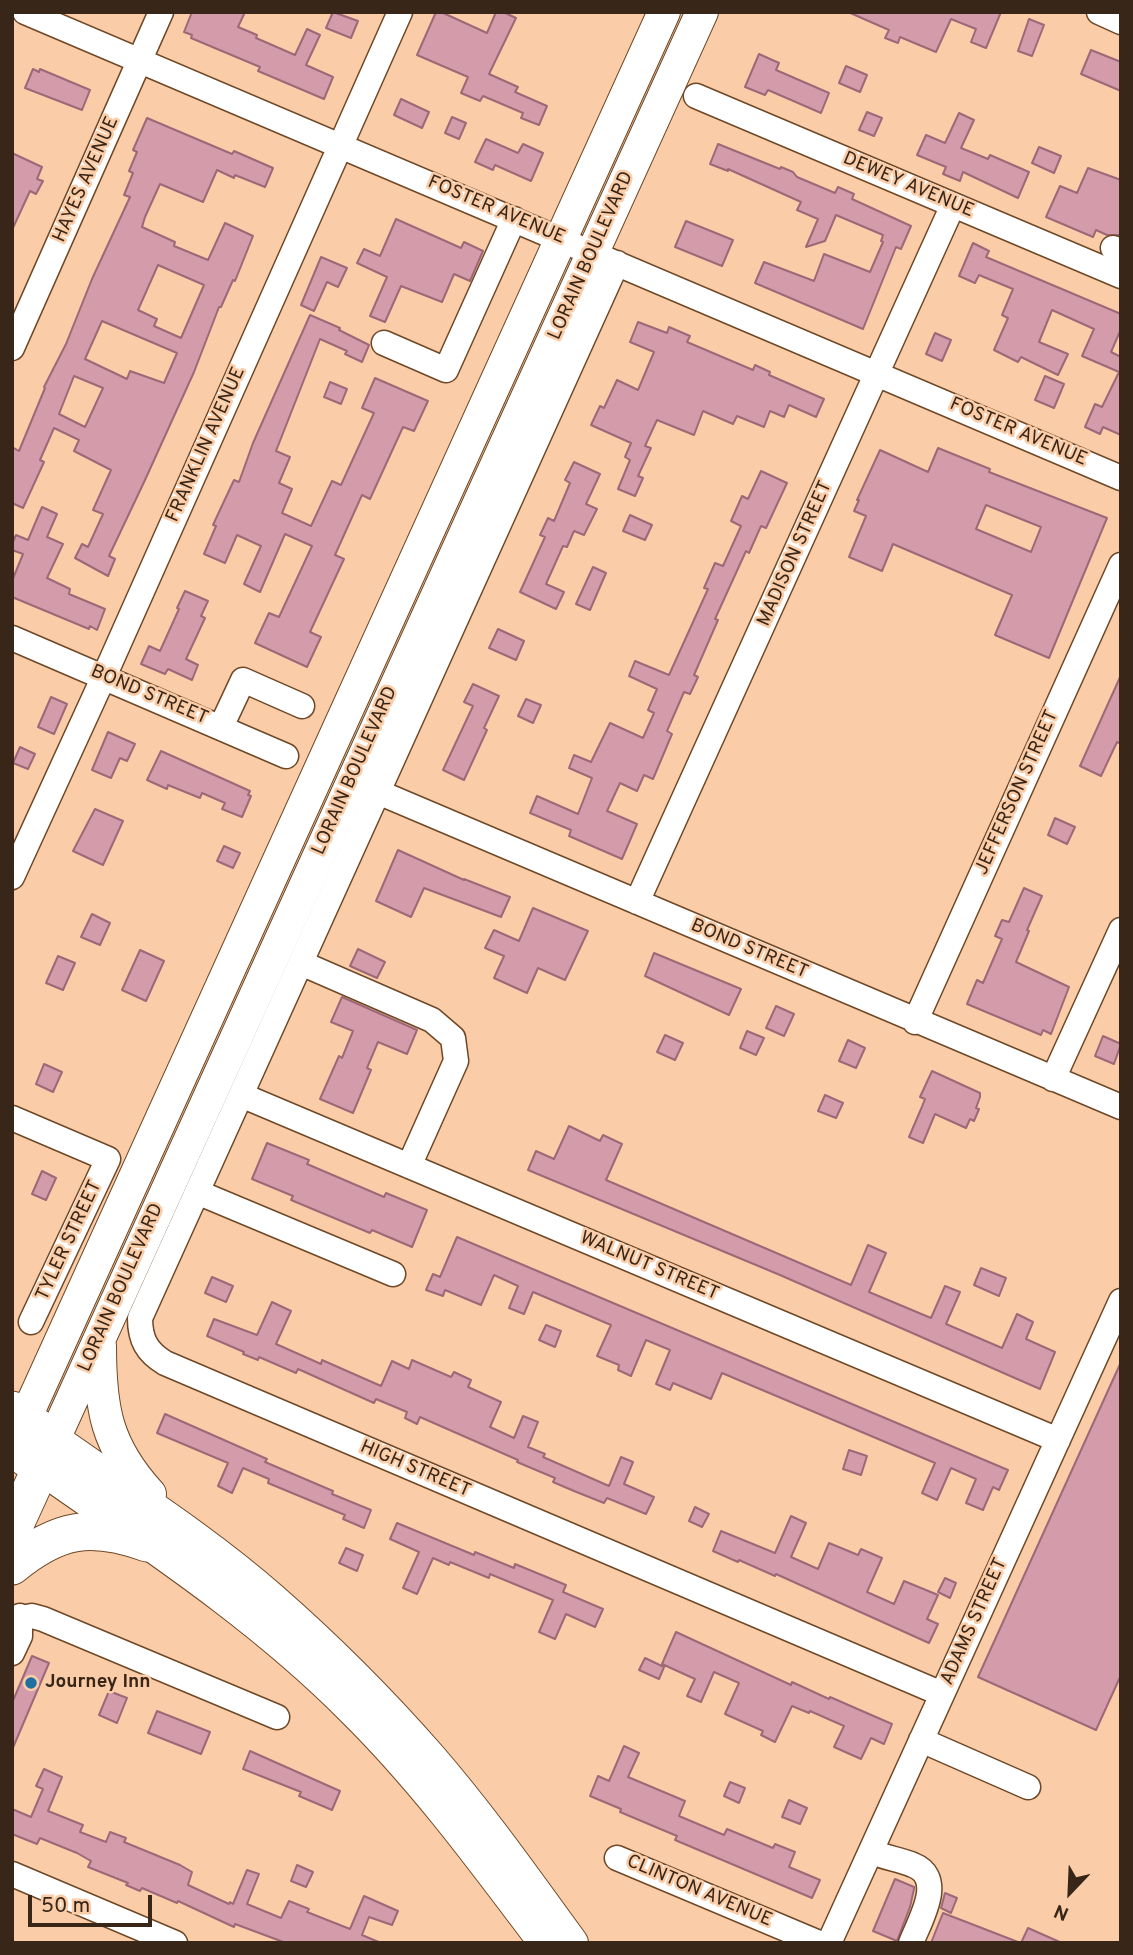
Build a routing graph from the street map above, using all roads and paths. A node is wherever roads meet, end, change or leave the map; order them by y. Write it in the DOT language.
graph roads {
  1 [pos="25,12"];
  2 [pos="161,12"];
  3 [pos="400,12"];
  4 [pos="664,12"];
  5 [pos="702,12"];
  6 [pos="1099,12"];
  7 [pos="1121,22"];
  8 [pos="140,61"];
  9 [pos="696,96"];
  10 [pos="340,146"];
  11 [pos="953,205"];
  12 [pos="514,219"];
  13 [pos="562,239"];
  14 [pos="606,258"];
  15 [pos="1121,276"];
  16 [pos="384,343"];
  17 [pos="12,348"];
  18 [pos="878,373"];
  19 [pos="1121,478"];
  20 [pos="1121,565"];
  21 [pos="12,638"];
  22 [pos="104,677"];
  23 [pos="302,706"];
  24 [pos="221,727"];
  25 [pos="286,756"];
  26 [pos="378,792"];
  27 [pos="12,877"];
  28 [pos="637,902"];
  29 [pos="1121,930"];
  30 [pos="301,962"];
  31 [pos="915,1021"];
  32 [pos="1053,1079"];
  33 [pos="241,1095"];
  34 [pos="1121,1107"];
  35 [pos="12,1118"];
  36 [pos="409,1166"];
  37 [pos="197,1192"];
  38 [pos="393,1274"];
  39 [pos="1121,1301"];
  40 [pos="31,1322"];
  41 [pos="100,1336"];
  42 [pos="26,1438"];
  43 [pos="1058,1440"];
  44 [pos="12,1531"];
  45 [pos="190,1535"];
  46 [pos="147,1543"];
  47 [pos="12,1566"];
  48 [pos="25,1618"];
  49 [pos="12,1653"];
  50 [pos="942,1694"];
  51 [pos="277,1717"];
  52 [pos="921,1740"];
  53 [pos="1028,1787"];
  54 [pos="870,1851"];
  55 [pos="617,1858"];
  56 [pos="12,1874"];
  57 [pos="175,1943"];
  58 [pos="545,1943"];
  59 [pos="572,1943"];
  60 [pos="818,1943"];
  61 [pos="829,1943"];
  62 [pos="911,1943"];
  1 -- 8 [label="street, FOSTER AVENUE"];
  2 -- 8 [label="street, HAYES AVENUE"];
  3 -- 10 [label="street, FRANKLIN AVENUE"];
  4 -- 13 [label="main road, LORAIN BOULEVARD"];
  5 -- 14 [label="main road, LORAIN BOULEVARD"];
  6 -- 7 [label="street"];
  8 -- 10 [label="street, FOSTER AVENUE"];
  8 -- 17 [label="street, HAYES AVENUE"];
  9 -- 11 [label="street, DEWEY AVENUE"];
  10 -- 12 [label="street, FOSTER AVENUE"];
  10 -- 22 [label="street, FRANKLIN AVENUE"];
  11 -- 15 [label="street, DEWEY AVENUE"];
  11 -- 18 [label="street, MADISON STREET"];
  12 -- 13 [label="street, FOSTER AVENUE"];
  12 -- 16 [label="street"];
  13 -- 14 [label="street, FOSTER AVENUE"];
  13 -- 42 [label="main road, LORAIN BOULEVARD"];
  14 -- 18 [label="street, FOSTER AVENUE"];
  14 -- 26 [label="street, LORAIN BOULEVARD"];
  14 -- 41 [label="main road, LORAIN BOULEVARD"];
  18 -- 19 [label="street, FOSTER AVENUE"];
  18 -- 28 [label="street, MADISON STREET"];
  20 -- 31 [label="street, JEFFERSON STREET"];
  21 -- 22 [label="street, BOND STREET"];
  22 -- 24 [label="street, BOND STREET"];
  22 -- 27 [label="street, FRANKLIN AVENUE"];
  23 -- 24 [label="street"];
  24 -- 25 [label="street, BOND STREET"];
  26 -- 28 [label="street, BOND STREET"];
  26 -- 30 [label="street, LORAIN BOULEVARD"];
  28 -- 31 [label="street, BOND STREET"];
  29 -- 32 [label="street"];
  30 -- 33 [label="street, LORAIN BOULEVARD"];
  30 -- 36 [label="street"];
  31 -- 32 [label="street, BOND STREET"];
  32 -- 34 [label="street, BOND STREET"];
  33 -- 36 [label="street, WALNUT STREET"];
  33 -- 37 [label="street, HIGH STREET"];
  35 -- 40 [label="street, TYLER STREET"];
  36 -- 43 [label="street, WALNUT STREET"];
  37 -- 38 [label="street"];
  37 -- 50 [label="street, HIGH STREET"];
  39 -- 43 [label="street, ADAMS STREET"];
  41 -- 42 [label="main road, LORAIN BOULEVARD"];
  41 -- 45 [label="main road"];
  42 -- 44 [label="highway, LORAIN BOULEVARD"];
  42 -- 45 [label="main road"];
  42 -- 46 [label="main road"];
  43 -- 50 [label="street, ADAMS STREET"];
  45 -- 59 [label="main road"];
  46 -- 47 [label="highway"];
  46 -- 58 [label="main road"];
  48 -- 49 [label="street"];
  48 -- 51 [label="street"];
  50 -- 52 [label="street, ADAMS STREET"];
  52 -- 53 [label="street"];
  52 -- 54 [label="street, ADAMS STREET"];
  54 -- 61 [label="street, ADAMS STREET"];
  54 -- 62 [label="street"];
  55 -- 60 [label="street, CLINTON AVENUE"];
  56 -- 57 [label="street"];
}
